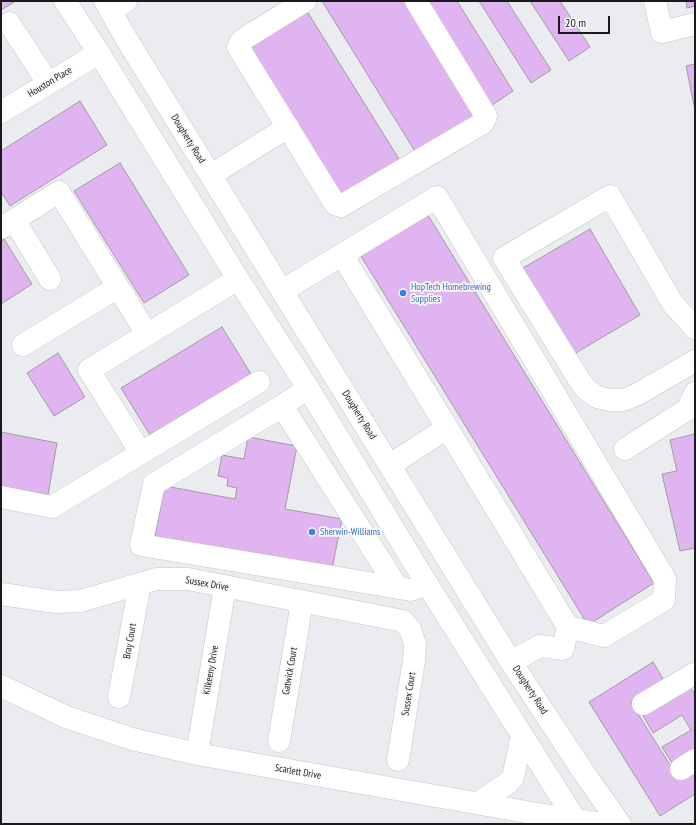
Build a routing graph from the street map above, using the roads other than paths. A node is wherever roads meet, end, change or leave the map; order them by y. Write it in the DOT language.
graph roads {
  1 [pos="65,1"];
  2 [pos="305,1"];
  3 [pos="416,1"];
  4 [pos="655,1"];
  5 [pos="109,3"];
  6 [pos="9,23"];
  7 [pos="695,24"];
  8 [pos="99,53"];
  9 [pos="48,83"];
  10 [pos="1,112"];
  11 [pos="288,127"];
  12 [pos="211,175"];
  13 [pos="193,207"];
  14 [pos="7,224"];
  15 [pos="342,255"];
  16 [pos="50,279"];
  17 [pos="238,279"];
  18 [pos="118,287"];
  19 [pos="282,291"];
  20 [pos="695,328"];
  21 [pos="147,334"];
  22 [pos="23,345"];
  23 [pos="695,361"];
  24 [pos="259,382"];
  25 [pos="308,388"];
  26 [pos="695,393"];
  27 [pos="282,406"];
  28 [pos="447,428"];
  29 [pos="625,449"];
  30 [pos="141,453"];
  31 [pos="390,465"];
  32 [pos="1,497"];
  33 [pos="140,584"];
  34 [pos="427,584"];
  35 [pos="225,587"];
  36 [pos="397,588"];
  37 [pos="1,594"];
  38 [pos="302,602"];
  39 [pos="568,627"];
  40 [pos="410,629"];
  41 [pos="511,662"];
  42 [pos="695,675"];
  43 [pos="1,686"];
  44 [pos="120,697"];
  45 [pos="644,704"];
  46 [pos="522,735"];
  47 [pos="279,741"];
  48 [pos="197,754"];
  49 [pos="398,760"];
  50 [pos="478,803"];
  51 [pos="577,821"];
  52 [pos="604,824"];
  53 [pos="620,824"];
  1 -- 8 [label="main road"];
  2 -- 11 [label="main road"];
  3 -- 11 [label="main road"];
  4 -- 7 [label="main road"];
  5 -- 12 [label="main road, Dougherty Road"];
  6 -- 9 [label="main road"];
  8 -- 9 [label="main road, Houston Place"];
  8 -- 13 [label="main road"];
  9 -- 10 [label="main road, Houston Place"];
  11 -- 12 [label="main road"];
  12 -- 19 [label="main road, Dougherty Road"];
  13 -- 17 [label="main road"];
  13 -- 19 [label="main road"];
  14 -- 16 [label="main road"];
  14 -- 18 [label="main road"];
  15 -- 19 [label="main road"];
  15 -- 28 [label="main road"];
  15 -- 39 [label="main road"];
  17 -- 21 [label="main road"];
  17 -- 25 [label="main road"];
  18 -- 21 [label="main road"];
  18 -- 22 [label="main road"];
  19 -- 31 [label="main road, Dougherty Road"];
  20 -- 23 [label="main road"];
  21 -- 30 [label="main road"];
  24 -- 30 [label="main road"];
  25 -- 27 [label="main road"];
  25 -- 34 [label="main road"];
  26 -- 29 [label="main road"];
  27 -- 36 [label="main road"];
  27 -- 36 [label="main road"];
  28 -- 31 [label="main road"];
  28 -- 39 [label="main road"];
  30 -- 32 [label="main road"];
  31 -- 41 [label="main road, Dougherty Road"];
  33 -- 35 [label="main road, Sussex Drive"];
  33 -- 37 [label="main road, Sussex Drive"];
  33 -- 44 [label="main road, Bray Court"];
  34 -- 36 [label="main road"];
  34 -- 46 [label="main road"];
  35 -- 38 [label="main road, Sussex Drive"];
  35 -- 48 [label="main road, Kilkeeny Drive"];
  38 -- 40 [label="main road, Sussex Drive"];
  38 -- 47 [label="main road, Gatwick Court"];
  39 -- 41 [label="main road"];
  40 -- 49 [label="main road, Sussex Court"];
  41 -- 53 [label="main road, Dougherty Road"];
  42 -- 45 [label="main road"];
  43 -- 48 [label="main road, Scarlett Drive"];
  46 -- 50 [label="main road"];
  46 -- 51 [label="main road"];
  48 -- 50 [label="main road, Scarlett Drive"];
  50 -- 51 [label="main road, Scarlett Drive"];
  51 -- 52 [label="main road, Scarlett Drive"];
}
